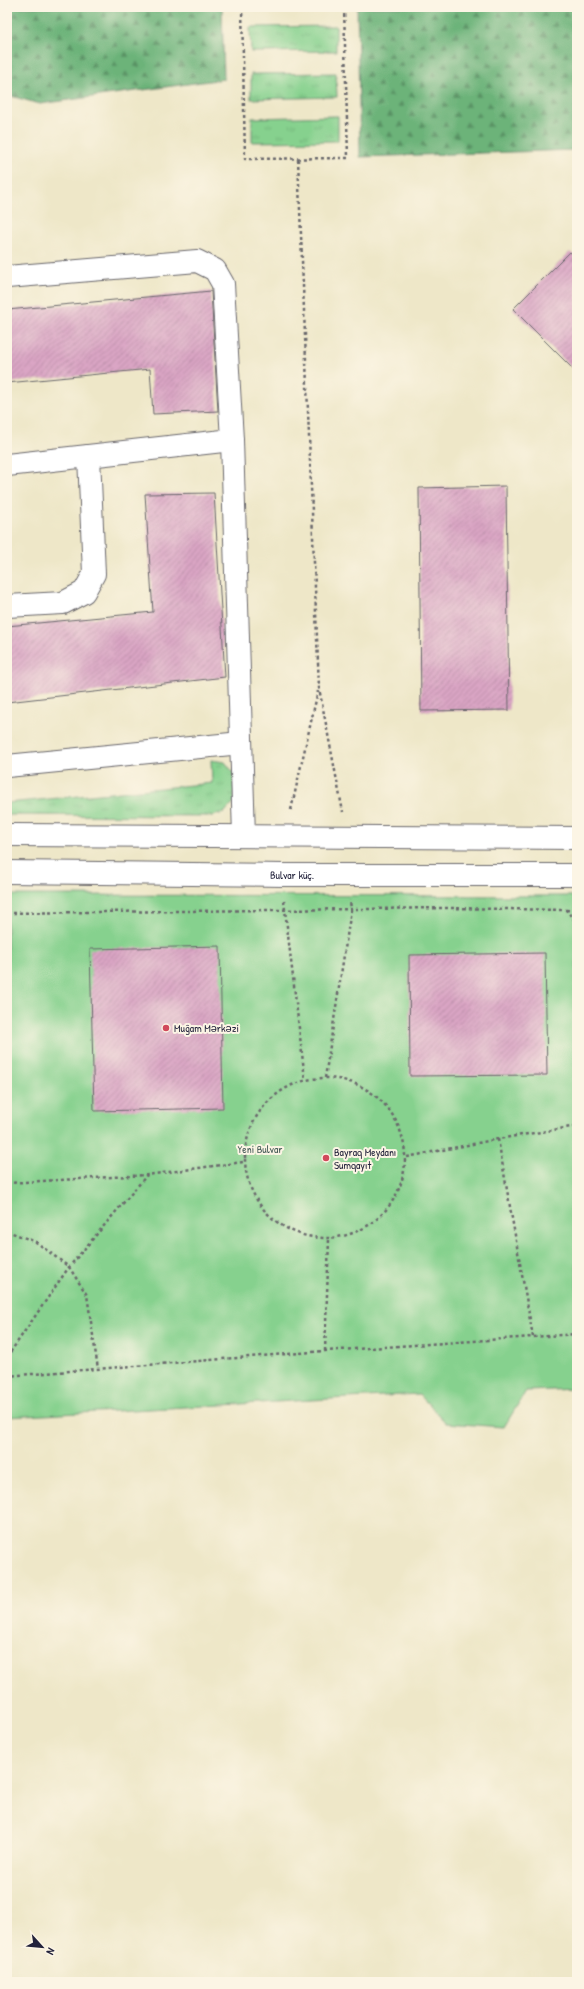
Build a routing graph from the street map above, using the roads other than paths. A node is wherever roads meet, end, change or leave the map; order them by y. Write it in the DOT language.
graph roads {
  1 [pos="7,277"];
  2 [pos="232,440"];
  3 [pos="89,456"];
  4 [pos="7,465"];
  5 [pos="7,606"];
  6 [pos="241,743"];
  7 [pos="7,766"];
  8 [pos="7,835"];
  9 [pos="244,836"];
  10 [pos="577,838"];
  11 [pos="7,872"];
  12 [pos="577,875"];
  1 -- 2 [label="street"];
  2 -- 3 [label="street"];
  2 -- 6 [label="street"];
  3 -- 4 [label="street"];
  3 -- 5 [label="street"];
  6 -- 7 [label="street"];
  6 -- 9 [label="street"];
  8 -- 9 [label="street"];
  9 -- 10 [label="street"];
  11 -- 12 [label="street, Bulvar küç."];
}
